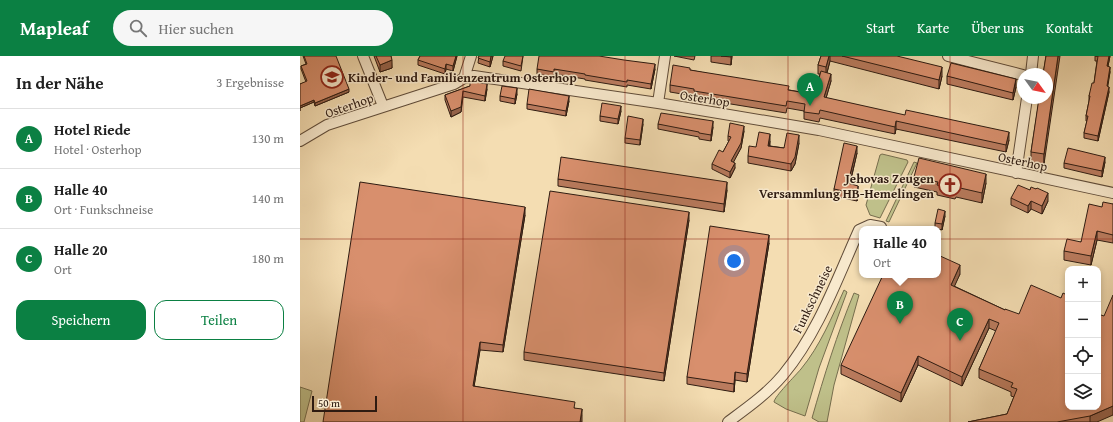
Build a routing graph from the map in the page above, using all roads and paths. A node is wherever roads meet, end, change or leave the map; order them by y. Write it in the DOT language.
graph roads {
  1 [pos="363,56"];
  2 [pos="471,56"];
  3 [pos="665,56"];
  4 [pos="948,56"];
  5 [pos="1034,56"];
  6 [pos="1032,68"];
  7 [pos="1017,73"];
  8 [pos="464,78"];
  9 [pos="658,103"];
  10 [pos="1026,104"];
  11 [pos="383,106"];
  12 [pos="300,141"];
  13 [pos="1016,172"];
  14 [pos="1112,190"];
  15 [pos="859,230"];
  16 [pos="728,422"];
  1 -- 11 [label="street"];
  2 -- 8 [label="street"];
  3 -- 9 [label="street"];
  4 -- 7 [label="street"];
  5 -- 6 [label="street"];
  8 -- 9 [label="street, Osterhop"];
  8 -- 11 [label="street, Osterhop"];
  9 -- 13 [label="street, Osterhop"];
  10 -- 13 [label="street"];
  11 -- 12 [label="street, Osterhop"];
  13 -- 14 [label="street, Osterhop"];
  15 -- 16 [label="street, Funkschneise"];
}
